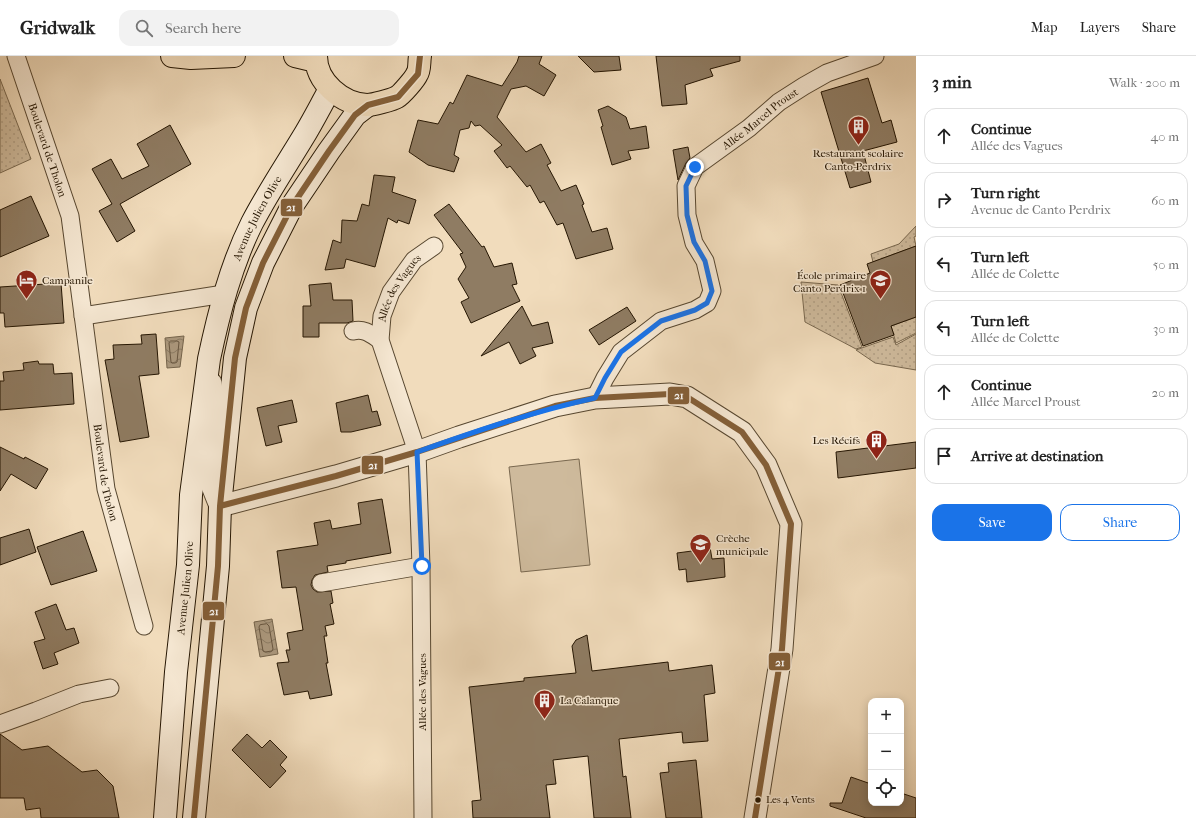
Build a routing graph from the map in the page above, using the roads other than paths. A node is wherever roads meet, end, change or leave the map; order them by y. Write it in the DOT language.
graph roads {
  1 [pos="16,56"];
  2 [pos="172,56"];
  3 [pos="234,56"];
  4 [pos="295,56"];
  5 [pos="420,56"];
  6 [pos="875,56"];
  7 [pos="316,58"];
  8 [pos="330,89"];
  9 [pos="368,105"];
  10 [pos="434,246"];
  11 [pos="224,294"];
  12 [pos="83,316"];
  13 [pos="353,331"];
  14 [pos="380,340"];
  15 [pos="208,358"];
  16 [pos="595,398"];
  17 [pos="417,452"];
  18 [pos="220,506"];
  19 [pos="422,566"];
  20 [pos="321,583"];
  21 [pos="144,626"];
  22 [pos="110,688"];
  23 [pos="0,724"];
  24 [pos="165,818"];
  25 [pos="194,818"];
  26 [pos="423,818"];
  27 [pos="755,818"];
  1 -- 12 [label="street, Boulevard de Tholon"];
  2 -- 3 [label="main road"];
  4 -- 7 [label="main road"];
  5 -- 9 [label="main road"];
  6 -- 16 [label="street, Allée Marcel Proust"];
  7 -- 8 [label="main road"];
  8 -- 9 [label="main road"];
  8 -- 11 [label="main road, Avenue Julien Olive"];
  9 -- 18 [label="main road, Avenue Julien Olive"];
  10 -- 14 [label="street, Allée des Vagues"];
  11 -- 12 [label="street"];
  11 -- 15 [label="main road, Avenue Julien Olive"];
  12 -- 21 [label="street, Boulevard de Tholon"];
  13 -- 14 [label="street, Allée des Vagues"];
  14 -- 17 [label="street, Allée des Vagues"];
  15 -- 18 [label="street, Avenue Julien Olive"];
  15 -- 24 [label="main road, Avenue Julien Olive"];
  16 -- 17 [label="street"];
  16 -- 27 [label="street"];
  17 -- 18 [label="street"];
  17 -- 19 [label="street, Allée des Vagues"];
  18 -- 25 [label="main road, Avenue Julien Olive"];
  19 -- 20 [label="street"];
  19 -- 26 [label="street, Allée des Vagues"];
  22 -- 23 [label="street"];
}
